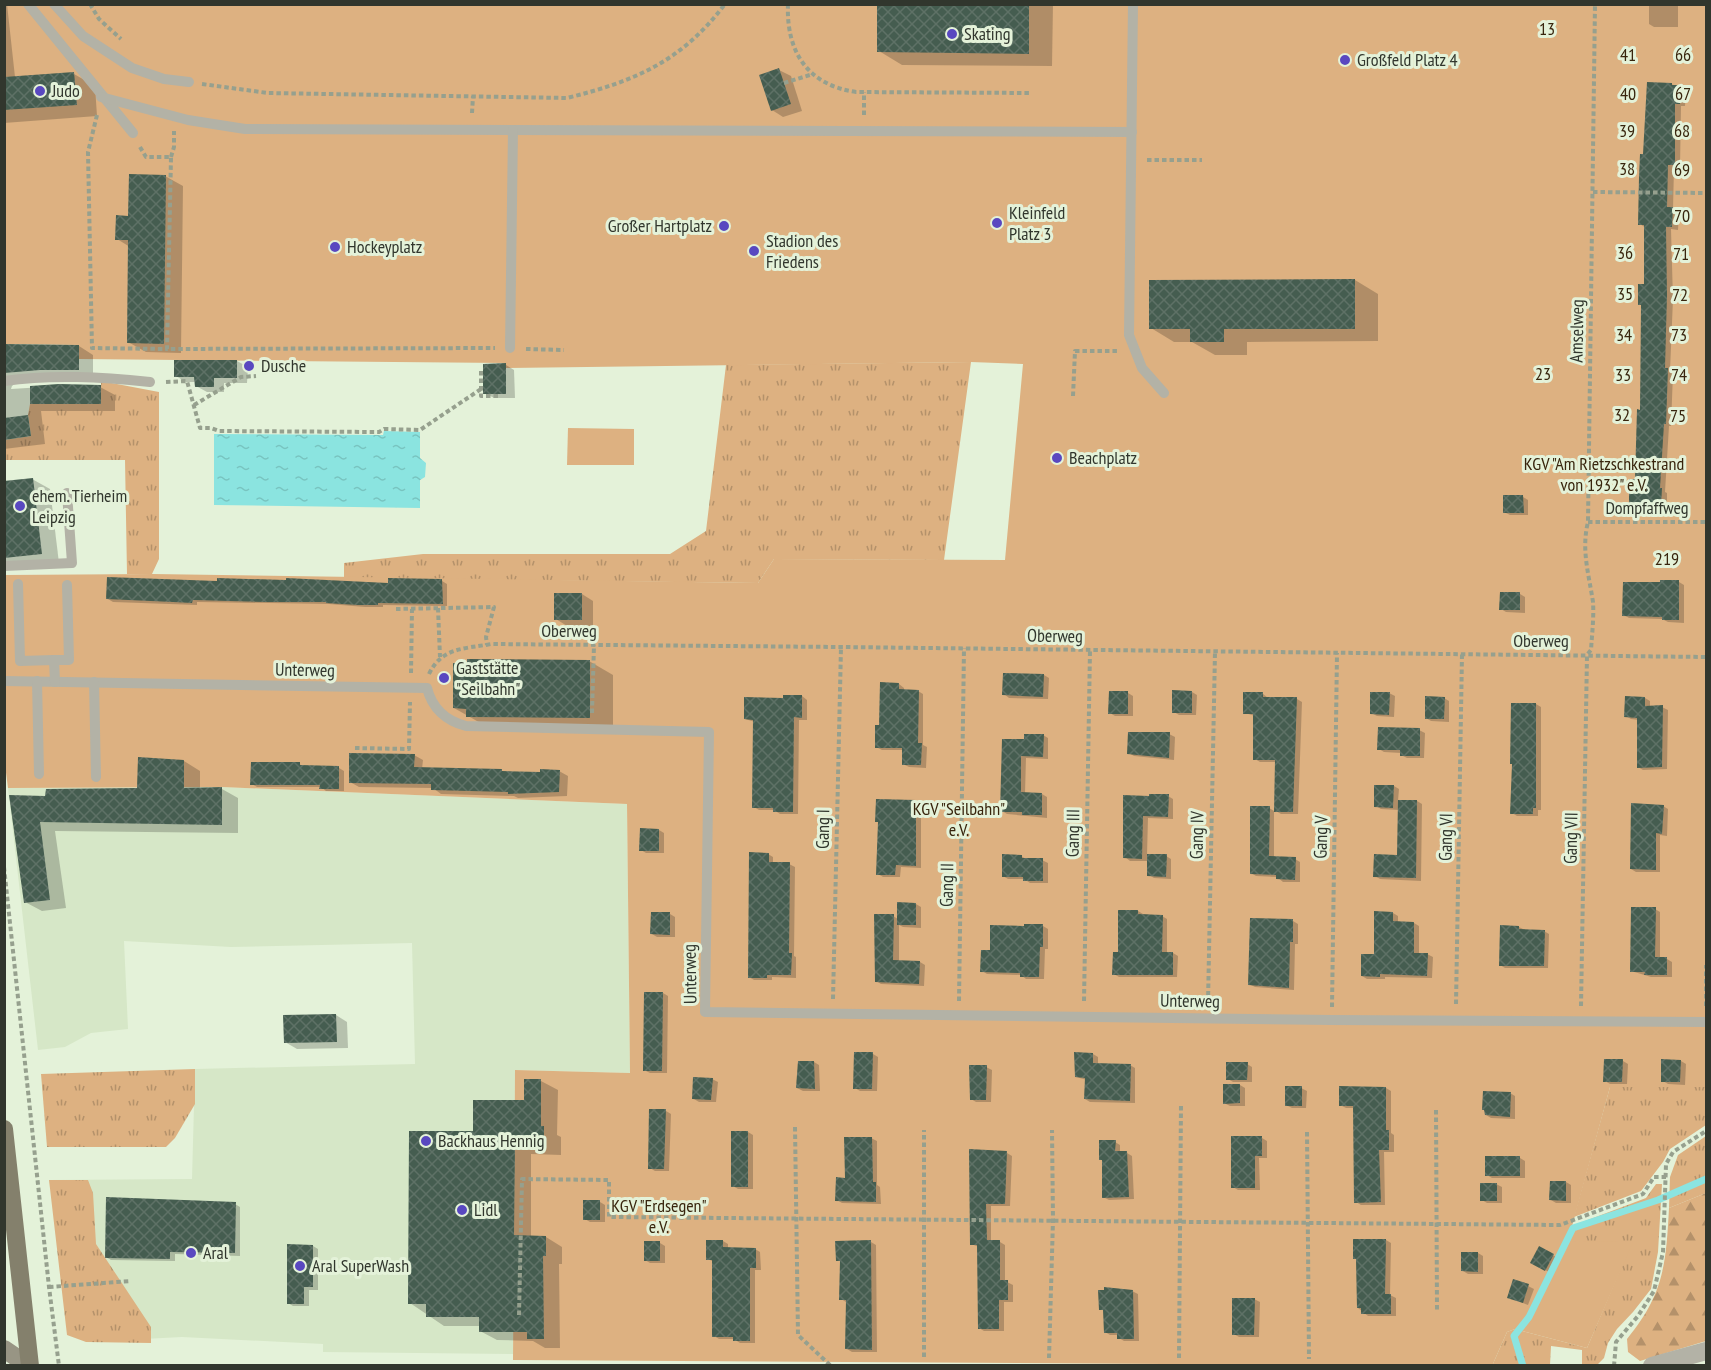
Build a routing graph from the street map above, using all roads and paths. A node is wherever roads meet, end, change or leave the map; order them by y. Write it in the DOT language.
graph roads {
  1 [pos="28,4"];
  2 [pos="54,4"];
  3 [pos="90,4"];
  4 [pos="725,4"];
  5 [pos="788,4"];
  6 [pos="1133,4"];
  7 [pos="1595,4"];
  8 [pos="123,41"];
  9 [pos="813,74"];
  10 [pos="189,82"];
  11 [pos="784,83"];
  12 [pos="864,92"];
  13 [pos="1030,93"];
  14 [pos="101,97"];
  15 [pos="174,127"];
  16 [pos="513,130"];
  17 [pos="863,131"];
  18 [pos="1132,132"];
  19 [pos="133,133"];
  20 [pos="171,158"];
  21 [pos="1131,159"];
  22 [pos="1202,160"];
  23 [pos="1593,192"];
  24 [pos="1707,193"];
  25 [pos="1129,335"];
  26 [pos="510,348"];
  27 [pos="167,349"];
  28 [pos="564,350"];
  29 [pos="481,371"];
  30 [pos="256,376"];
  31 [pos="4,381"];
  32 [pos="150,382"];
  33 [pos="481,389"];
  34 [pos="1164,393"];
  35 [pos="500,396"];
  36 [pos="1073,396"];
  37 [pos="194,405"];
  38 [pos="67,493"];
  39 [pos="1588,522"];
  40 [pos="1707,522"];
  41 [pos="4,566"];
  42 [pos="18,584"];
  43 [pos="67,585"];
  44 [pos="438,608"];
  45 [pos="396,609"];
  46 [pos="487,645"];
  47 [pos="594,645"];
  48 [pos="841,646"];
  49 [pos="964,648"];
  50 [pos="1090,650"];
  51 [pos="1215,652"];
  52 [pos="1337,653"];
  53 [pos="1462,654"];
  54 [pos="1587,655"];
  55 [pos="441,657"];
  56 [pos="1707,657"];
  57 [pos="54,660"];
  58 [pos="4,681"];
  59 [pos="37,681"];
  60 [pos="55,682"];
  61 [pos="94,682"];
  62 [pos="427,688"];
  63 [pos="592,730"];
  64 [pos="39,774"];
  65 [pos="96,777"];
  66 [pos="4,867"];
  67 [pos="1707,965"];
  68 [pos="832,1012"];
  69 [pos="959,1015"];
  70 [pos="1083,1016"];
  71 [pos="1207,1018"];
  72 [pos="1332,1020"];
  73 [pos="1456,1021"];
  74 [pos="1581,1022"];
  75 [pos="1706,1022"];
  76 [pos="1181,1105"];
  77 [pos="1436,1110"];
  78 [pos="795,1127"];
  79 [pos="4,1129"];
  80 [pos="924,1130"];
  81 [pos="1052,1130"];
  82 [pos="1707,1131"];
  83 [pos="1307,1132"];
  84 [pos="1666,1177"];
  85 [pos="796,1218"];
  86 [pos="924,1220"];
  87 [pos="1053,1220"];
  88 [pos="1180,1222"];
  89 [pos="1308,1224"];
  90 [pos="1436,1224"];
  91 [pos="131,1281"];
  92 [pos="49,1287"];
  93 [pos="1437,1310"];
  94 [pos="519,1315"];
  95 [pos="4,1349"];
  96 [pos="1707,1351"];
  97 [pos="924,1357"];
  98 [pos="1049,1358"];
  99 [pos="1179,1358"];
  100 [pos="1309,1359"];
  101 [pos="29,1365"];
  102 [pos="59,1365"];
  103 [pos="831,1365"];
  104 [pos="1614,1365"];
  105 [pos="1652,1365"];
  1 -- 14 [label="lane"];
  2 -- 10 [label="lane"];
  3 -- 8 [label="path"];
  4 -- 10 [label="path"];
  5 -- 9 [label="path"];
  6 -- 18 [label="lane"];
  7 -- 23 [label="path, Amselweg"];
  9 -- 11 [label="path"];
  9 -- 12 [label="path"];
  12 -- 13 [label="path"];
  12 -- 17 [label="path"];
  14 -- 16 [label="lane"];
  14 -- 19 [label="lane"];
  14 -- 27 [label="path"];
  15 -- 20 [label="path"];
  16 -- 17 [label="lane"];
  16 -- 26 [label="lane"];
  17 -- 18 [label="lane"];
  18 -- 21 [label="lane"];
  19 -- 20 [label="path"];
  20 -- 27 [label="path"];
  21 -- 22 [label="path"];
  21 -- 25 [label="lane"];
  23 -- 24 [label="path"];
  23 -- 39 [label="path, Amselweg"];
  25 -- 34 [label="lane"];
  25 -- 36 [label="path"];
  26 -- 27 [label="path"];
  26 -- 28 [label="path"];
  29 -- 33 [label="path"];
  30 -- 37 [label="path"];
  31 -- 32 [label="lane"];
  32 -- 37 [label="path"];
  33 -- 35 [label="path"];
  33 -- 37 [label="path"];
  38 -- 41 [label="lane"];
  39 -- 40 [label="path, Dompfaffweg"];
  39 -- 54 [label="path, Amselweg"];
  42 -- 57 [label="lane"];
  43 -- 57 [label="lane"];
  44 -- 45 [label="path"];
  44 -- 46 [label="path"];
  44 -- 55 [label="path"];
  46 -- 47 [label="path, Oberweg"];
  46 -- 55 [label="path, Oberweg"];
  47 -- 48 [label="path, Oberweg"];
  47 -- 63 [label="path"];
  48 -- 49 [label="path, Oberweg"];
  48 -- 68 [label="path, Gang I"];
  49 -- 50 [label="path, Oberweg"];
  49 -- 69 [label="path, Gang II"];
  50 -- 51 [label="path, Oberweg"];
  50 -- 70 [label="path, Gang III"];
  51 -- 52 [label="path, Oberweg"];
  51 -- 71 [label="path, Gang IV"];
  52 -- 53 [label="path, Oberweg"];
  52 -- 72 [label="path, Gang V"];
  53 -- 54 [label="path, Oberweg"];
  53 -- 73 [label="path, Gang VI"];
  54 -- 56 [label="path, Oberweg"];
  54 -- 74 [label="path, Gang VII"];
  55 -- 62 [label="path"];
  57 -- 60 [label="lane"];
  58 -- 59 [label="lane, Unterweg"];
  59 -- 60 [label="lane, Unterweg"];
  59 -- 64 [label="lane"];
  60 -- 61 [label="lane, Unterweg"];
  61 -- 62 [label="lane, Unterweg"];
  61 -- 65 [label="lane"];
  62 -- 63 [label="lane, Unterweg"];
  63 -- 68 [label="lane, Unterweg"];
  66 -- 92 [label="path"];
  67 -- 75 [label="path"];
  68 -- 69 [label="lane, Unterweg"];
  69 -- 70 [label="lane, Unterweg"];
  70 -- 71 [label="lane, Unterweg"];
  71 -- 72 [label="lane, Unterweg"];
  72 -- 73 [label="lane, Unterweg"];
  73 -- 74 [label="lane, Unterweg"];
  74 -- 75 [label="lane, Unterweg"];
  76 -- 88 [label="path"];
  77 -- 90 [label="path"];
  78 -- 85 [label="path"];
  79 -- 101 [label="main road"];
  80 -- 86 [label="path"];
  81 -- 87 [label="path"];
  82 -- 84 [label="path"];
  83 -- 89 [label="path"];
  84 -- 90 [label="path"];
  84 -- 104 [label="path"];
  85 -- 86 [label="path"];
  85 -- 94 [label="path"];
  85 -- 103 [label="path"];
  86 -- 87 [label="path"];
  86 -- 97 [label="path"];
  87 -- 88 [label="path"];
  87 -- 98 [label="path"];
  88 -- 89 [label="path"];
  88 -- 99 [label="path"];
  89 -- 90 [label="path"];
  89 -- 100 [label="path"];
  90 -- 93 [label="path"];
  91 -- 92 [label="path"];
  92 -- 102 [label="path"];
  95 -- 101 [label="main road"];
  96 -- 105 [label="street"];
}
